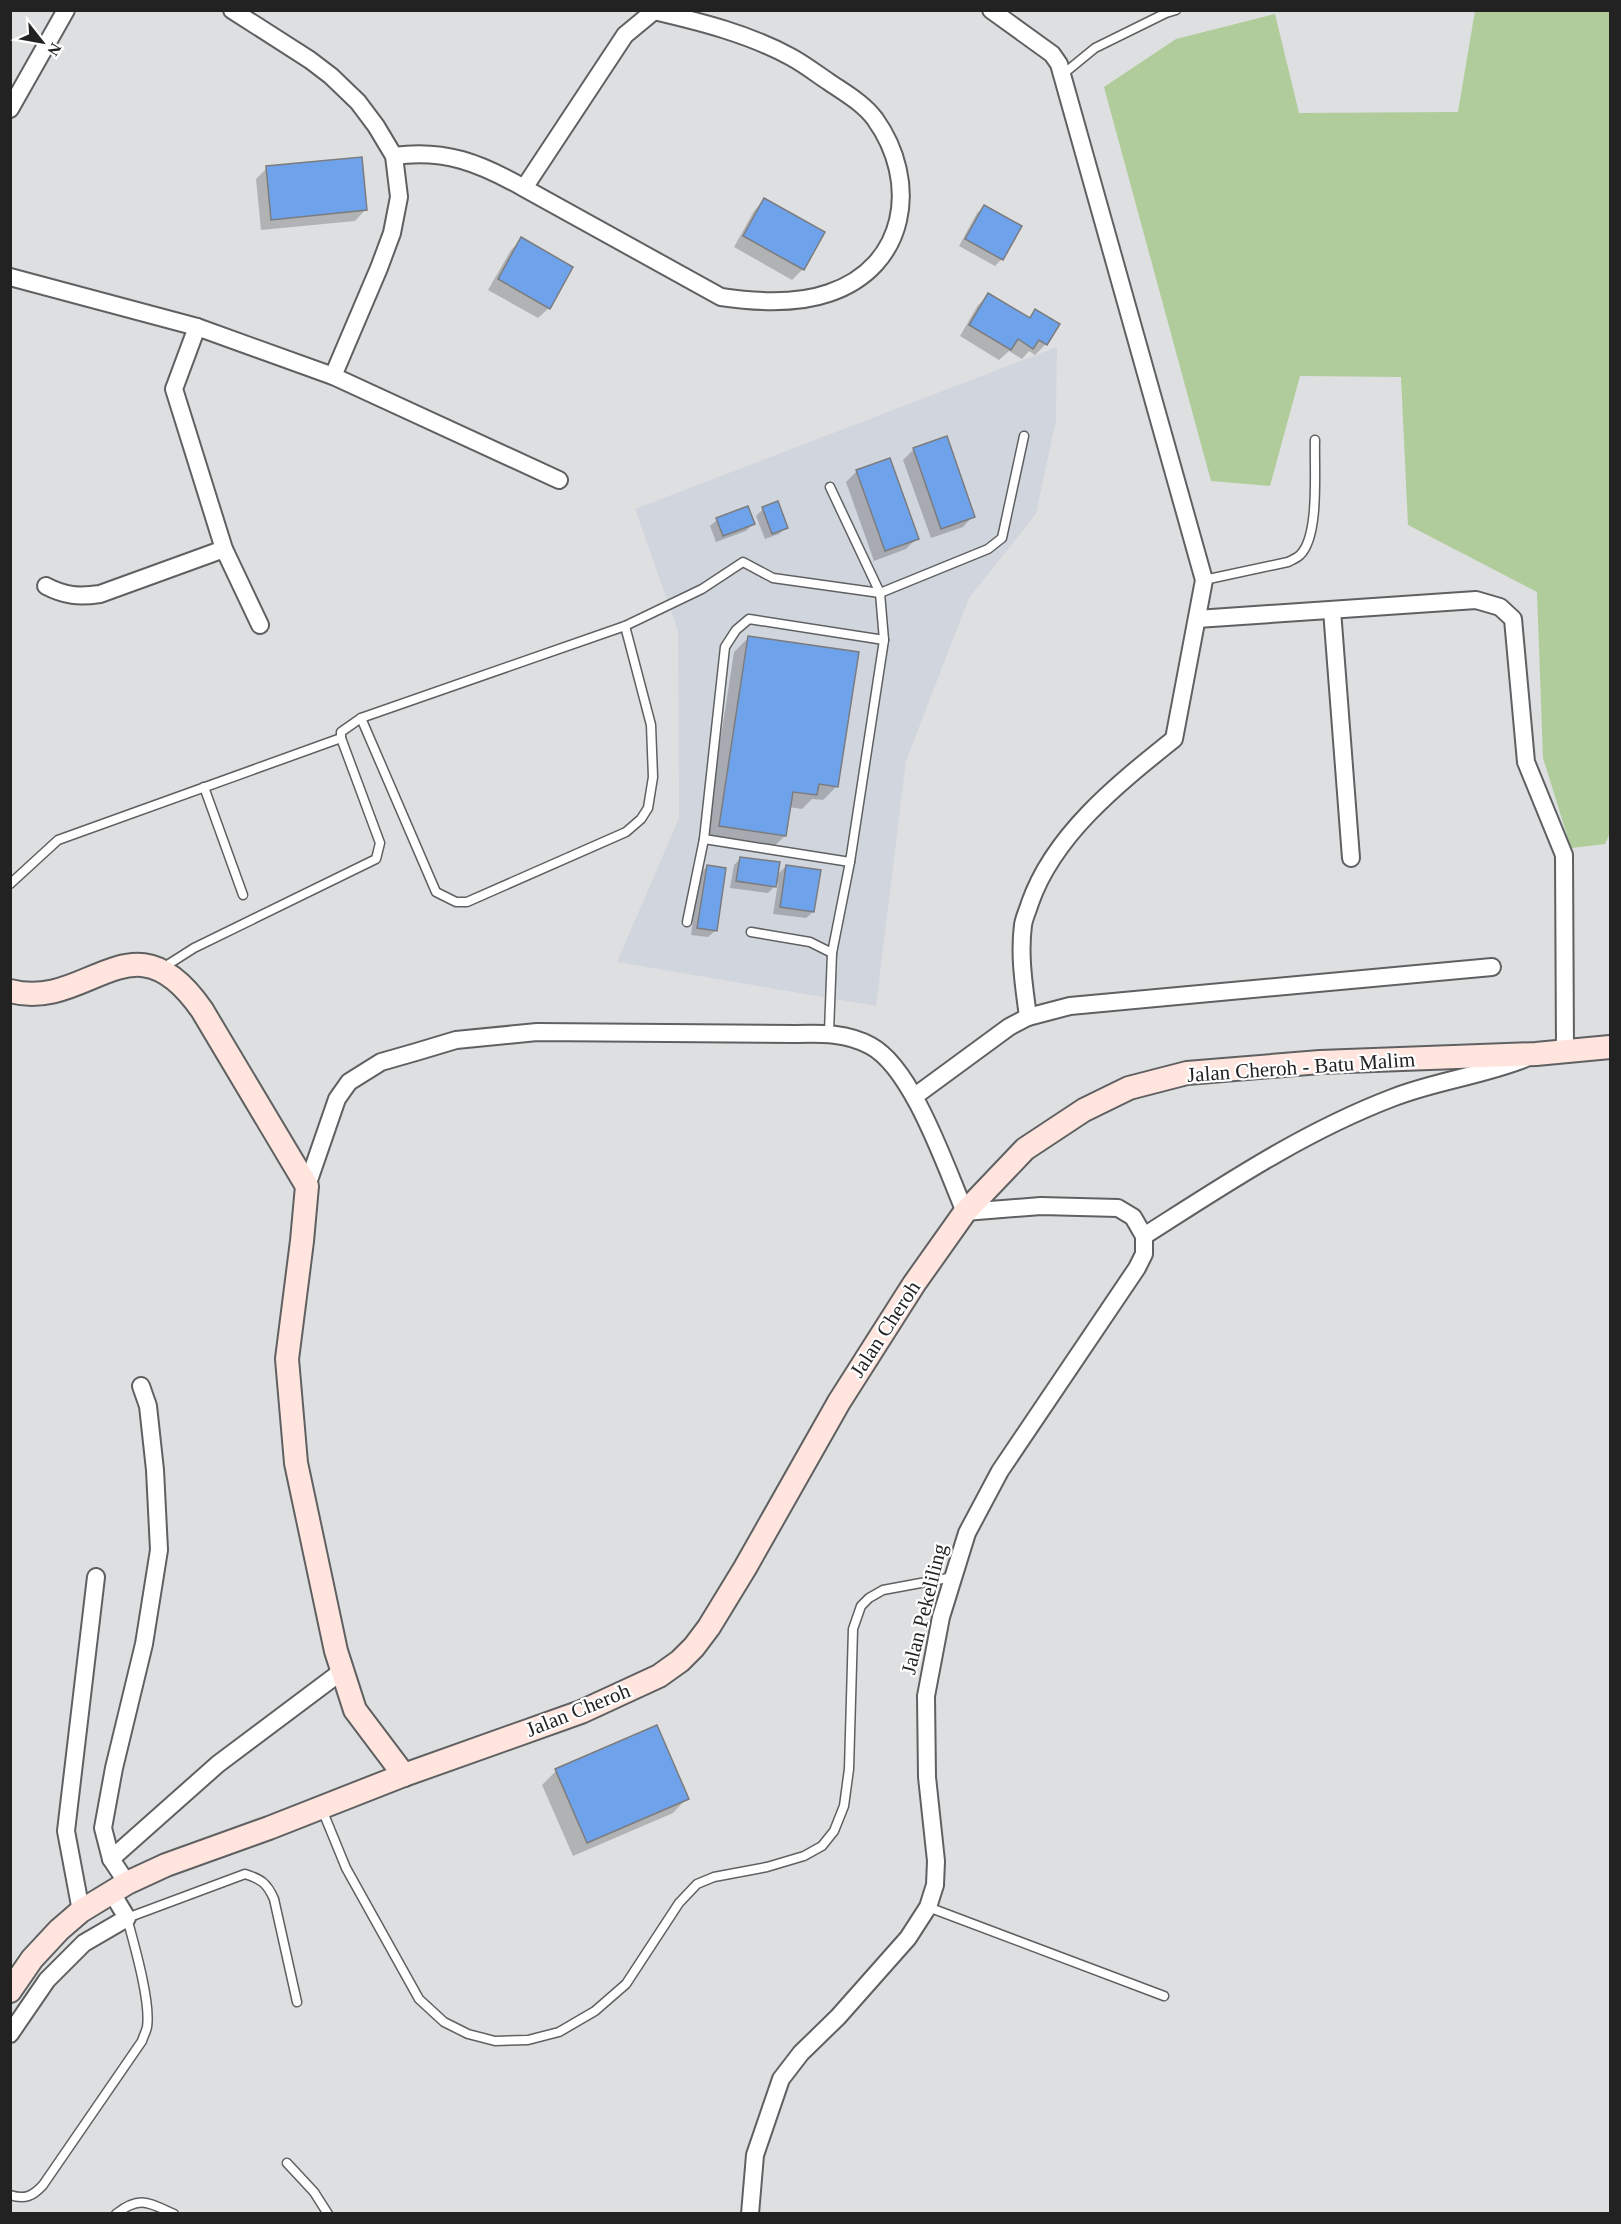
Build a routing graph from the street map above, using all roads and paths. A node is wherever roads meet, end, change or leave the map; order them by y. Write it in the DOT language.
graph roads {
  1 [pos="66,10"];
  2 [pos="232,10"];
  3 [pos="991,10"];
  4 [pos="1176,10"];
  5 [pos="654,11"];
  6 [pos="1062,75"];
  7 [pos="10,109"];
  8 [pos="394,156"];
  9 [pos="524,188"];
  10 [pos="10,277"];
  11 [pos="197,327"];
  12 [pos="333,376"];
  13 [pos="1024,436"];
  14 [pos="1315,440"];
  15 [pos="559,480"];
  16 [pos="830,487"];
  17 [pos="224,549"];
  18 [pos="1204,580"];
  19 [pos="46,586"];
  20 [pos="880,593"];
  21 [pos="1332,610"];
  22 [pos="1197,619"];
  23 [pos="260,625"];
  24 [pos="626,626"];
  25 [pos="884,640"];
  26 [pos="361,718"];
  27 [pos="341,738"];
  28 [pos="204,787"];
  29 [pos="704,839"];
  30 [pos="1351,858"];
  31 [pos="850,862"];
  32 [pos="10,884"];
  33 [pos="243,895"];
  34 [pos="687,922"];
  35 [pos="752,932"];
  36 [pos="832,953"];
  37 [pos="1492,967"];
  38 [pos="161,970"];
  39 [pos="10,991"];
  40 [pos="1028,1017"];
  41 [pos="829,1032"];
  42 [pos="1611,1047"];
  43 [pos="1565,1051"];
  44 [pos="1536,1054"];
  45 [pos="915,1096"];
  46 [pos="307,1186"];
  47 [pos="965,1212"];
  48 [pos="1144,1236"];
  49 [pos="141,1386"];
  50 [pos="96,1577"];
  51 [pos="953,1577"];
  52 [pos="342,1671"];
  53 [pos="404,1774"];
  54 [pos="321,1806"];
  55 [pos="111,1859"];
  56 [pos="120,1888"];
  57 [pos="928,1907"];
  58 [pos="81,1911"];
  59 [pos="127,1918"];
  60 [pos="10,1992"];
  61 [pos="1164,1996"];
  62 [pos="297,2002"];
  63 [pos="10,2034"];
  64 [pos="287,2163"];
  65 [pos="10,2195"];
  66 [pos="116,2214"];
  67 [pos="174,2214"];
  68 [pos="328,2214"];
  69 [pos="750,2214"];
  1 -- 7 [label="street"];
  2 -- 8 [label="street"];
  3 -- 6 [label="street"];
  4 -- 6 [label="lane"];
  5 -- 9 [label="street"];
  5 -- 9 [label="street"];
  6 -- 18 [label="street"];
  8 -- 9 [label="street"];
  8 -- 12 [label="street"];
  10 -- 11 [label="street"];
  11 -- 12 [label="street"];
  11 -- 17 [label="street"];
  12 -- 15 [label="street"];
  13 -- 20 [label="lane"];
  14 -- 18 [label="lane"];
  16 -- 20 [label="lane"];
  17 -- 19 [label="street"];
  17 -- 23 [label="street"];
  18 -- 22 [label="street"];
  20 -- 24 [label="lane"];
  20 -- 25 [label="lane"];
  21 -- 22 [label="street"];
  21 -- 30 [label="street"];
  21 -- 43 [label="street"];
  22 -- 40 [label="street"];
  24 -- 26 [label="lane"];
  24 -- 26 [label="lane"];
  25 -- 29 [label="lane"];
  25 -- 31 [label="lane"];
  26 -- 27 [label="lane"];
  27 -- 28 [label="lane"];
  27 -- 38 [label="lane"];
  28 -- 32 [label="lane"];
  28 -- 33 [label="lane"];
  29 -- 31 [label="lane"];
  29 -- 34 [label="lane"];
  31 -- 36 [label="lane"];
  35 -- 36 [label="lane"];
  36 -- 41 [label="lane"];
  37 -- 40 [label="street"];
  38 -- 39 [label="main road"];
  38 -- 46 [label="main road"];
  40 -- 45 [label="street"];
  41 -- 45 [label="street"];
  41 -- 46 [label="street"];
  42 -- 43 [label="main road, Jalan Cheroh - Batu Malim"];
  43 -- 44 [label="main road, Jalan Cheroh - Batu Malim"];
  44 -- 47 [label="main road, Jalan Cheroh - Batu Malim"];
  44 -- 48 [label="street"];
  45 -- 47 [label="street"];
  46 -- 52 [label="main road"];
  47 -- 48 [label="street"];
  47 -- 53 [label="main road, Jalan Cheroh"];
  48 -- 51 [label="street, Jalan Pekeliling"];
  49 -- 55 [label="street"];
  50 -- 58 [label="street"];
  51 -- 54 [label="lane"];
  51 -- 57 [label="street, Jalan Pekeliling"];
  52 -- 53 [label="main road"];
  52 -- 55 [label="street"];
  53 -- 54 [label="main road, Jalan Cheroh"];
  54 -- 56 [label="main road, Jalan Cheroh"];
  55 -- 56 [label="street"];
  56 -- 58 [label="main road, Jalan Cheroh"];
  56 -- 59 [label="street"];
  57 -- 61 [label="lane"];
  57 -- 69 [label="street, Jalan Pekeliling"];
  58 -- 60 [label="main road, Jalan Cheroh"];
  59 -- 62 [label="lane"];
  59 -- 63 [label="street"];
  59 -- 65 [label="lane"];
  64 -- 68 [label="lane"];
  66 -- 67 [label="lane"];
}
